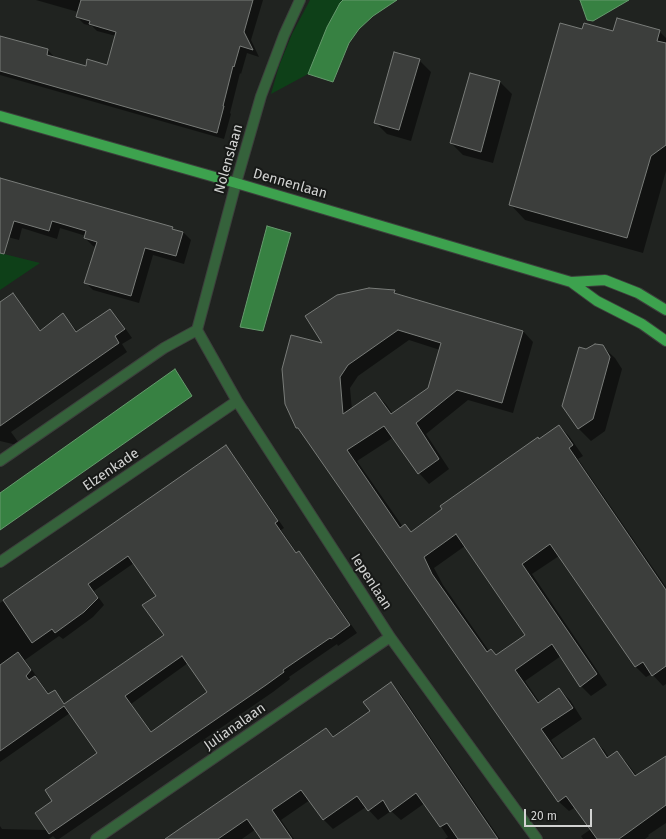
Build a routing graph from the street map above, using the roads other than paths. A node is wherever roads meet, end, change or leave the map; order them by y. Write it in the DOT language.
graph roads {
  1 [pos="300,0"];
  2 [pos="0,116"];
  3 [pos="236,183"];
  4 [pos="571,282"];
  5 [pos="666,310"];
  6 [pos="198,330"];
  7 [pos="666,341"];
  8 [pos="237,401"];
  9 [pos="0,461"];
  10 [pos="0,562"];
  11 [pos="390,637"];
  12 [pos="96,839"];
  13 [pos="537,839"];
  1 -- 3 [label="street, Nolenslaan"];
  2 -- 3 [label="main road, Dennenlaan"];
  3 -- 4 [label="main road, Dennenlaan"];
  3 -- 6 [label="street, Nolenslaan"];
  4 -- 5 [label="main road, Dennenlaan"];
  4 -- 7 [label="main road, Dennenlaan"];
  6 -- 8 [label="street, Iepenlaan"];
  6 -- 9 [label="street"];
  8 -- 10 [label="street, Elzenkade"];
  8 -- 11 [label="street, Iepenlaan"];
  11 -- 12 [label="street, Julianalaan"];
  11 -- 13 [label="street, Iepenlaan"];
}
